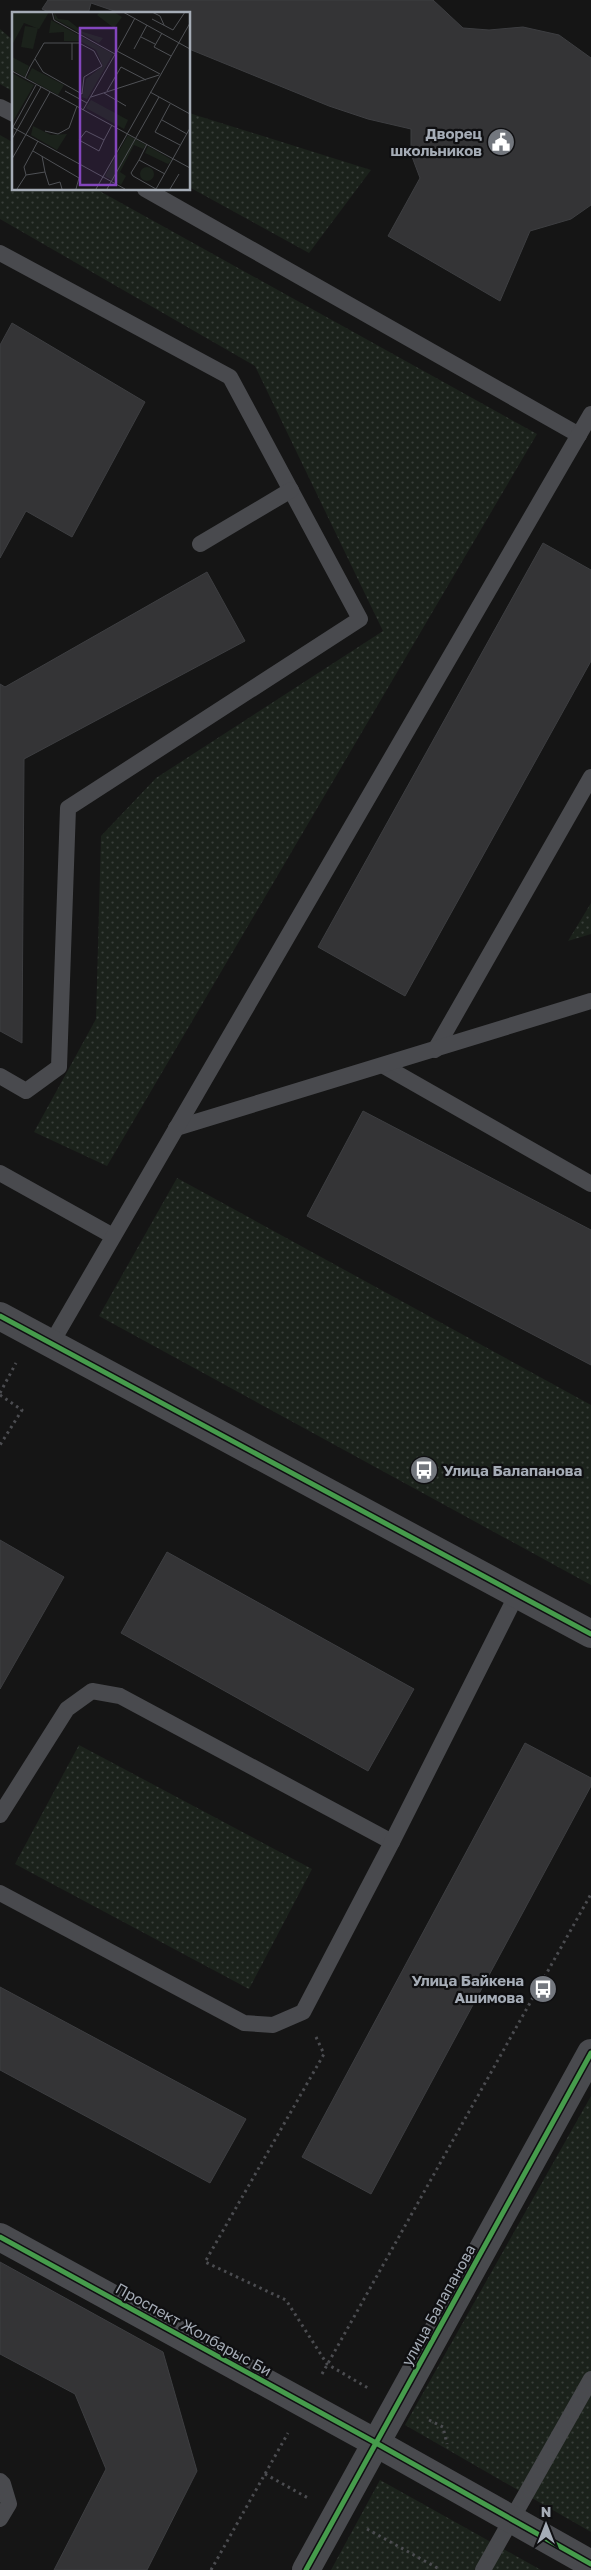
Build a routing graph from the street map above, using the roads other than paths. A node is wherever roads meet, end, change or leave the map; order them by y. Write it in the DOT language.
graph roads {
  1 [pos="0,106"];
  2 [pos="12,113"];
  3 [pos="147,190"];
  4 [pos="0,253"];
  5 [pos="591,414"];
  6 [pos="580,434"];
  7 [pos="291,490"];
  8 [pos="200,544"];
  9 [pos="591,777"];
  10 [pos="591,1001"];
  11 [pos="435,1050"];
  12 [pos="384,1066"];
  13 [pos="0,1076"];
  14 [pos="176,1128"];
  15 [pos="0,1172"];
  16 [pos="591,1184"];
  17 [pos="114,1236"];
  18 [pos="0,1316"];
  19 [pos="51,1344"];
  20 [pos="517,1594"];
  21 [pos="591,1634"];
  22 [pos="0,1815"];
  23 [pos="392,1842"];
  24 [pos="0,1893"];
  25 [pos="591,2053"];
  26 [pos="0,2237"];
  27 [pos="591,2379"];
  28 [pos="376,2443"];
  29 [pos="0,2481"];
  30 [pos="0,2519"];
  31 [pos="513,2520"];
  32 [pos="591,2564"];
  33 [pos="306,2570"];
  34 [pos="483,2570"];
  1 -- 2 [label="lane"];
  3 -- 6 [label="lane"];
  4 -- 7 [label="lane"];
  5 -- 6 [label="lane"];
  6 -- 14 [label="lane"];
  7 -- 8 [label="lane"];
  7 -- 13 [label="lane"];
  9 -- 11 [label="lane"];
  10 -- 11 [label="lane"];
  11 -- 12 [label="lane"];
  12 -- 14 [label="lane"];
  12 -- 16 [label="lane"];
  14 -- 17 [label="lane"];
  15 -- 17 [label="lane"];
  17 -- 19 [label="lane"];
  18 -- 19 [label="street"];
  19 -- 20 [label="street"];
  20 -- 21 [label="street"];
  20 -- 23 [label="lane"];
  22 -- 23 [label="lane"];
  23 -- 24 [label="lane"];
  25 -- 28 [label="street, улица Балапанова"];
  26 -- 28 [label="street, Проспект Жолбарыс Би"];
  27 -- 31 [label="lane"];
  28 -- 31 [label="street, Проспект Жолбарыс Би"];
  28 -- 33 [label="street, улица Балапанова"];
  29 -- 30 [label="lane"];
  31 -- 32 [label="street, Проспект Жолбарыс Би"];
  31 -- 34 [label="lane"];
}
